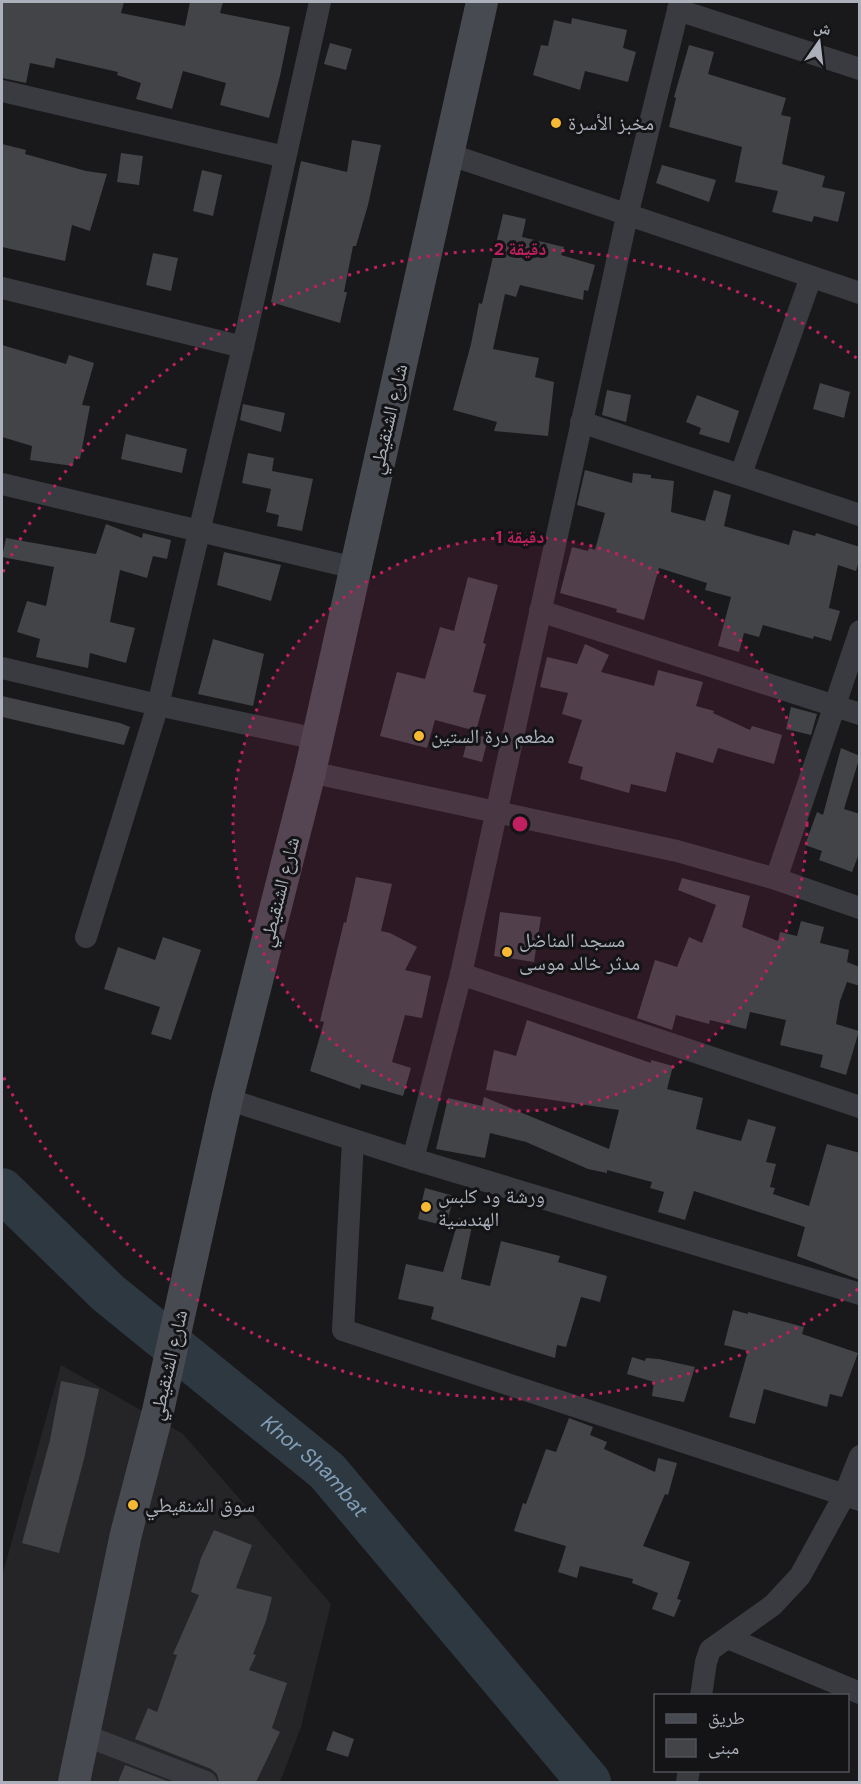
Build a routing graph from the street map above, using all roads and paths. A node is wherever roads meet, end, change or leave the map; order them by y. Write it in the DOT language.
graph roads {
  1 [pos="320,2"];
  2 [pos="482,2"];
  3 [pos="679,6"];
  4 [pos="860,69"];
  5 [pos="2,91"];
  6 [pos="448,154"];
  7 [pos="285,157"];
  8 [pos="627,216"];
  9 [pos="811,277"];
  10 [pos="2,288"];
  11 [pos="860,293"];
  12 [pos="243,347"];
  13 [pos="581,422"];
  14 [pos="741,474"];
  15 [pos="2,484"];
  16 [pos="860,515"];
  17 [pos="200,530"];
  18 [pos="355,568"];
  19 [pos="540,610"];
  20 [pos="860,631"];
  21 [pos="2,668"];
  22 [pos="158,705"];
  23 [pos="835,706"];
  24 [pos="860,714"];
  25 [pos="317,739"];
  26 [pos="310,772"];
  27 [pos="496,812"];
  28 [pos="776,879"];
  29 [pos="860,908"];
  30 [pos="86,937"];
  31 [pos="461,974"];
  32 [pos="227,1099"];
  33 [pos="860,1107"];
  34 [pos="353,1140"];
  35 [pos="413,1159"];
  36 [pos="860,1294"];
  37 [pos="860,1456"];
  38 [pos="852,1498"];
  39 [pos="728,1638"];
  40 [pos="860,1693"];
  41 [pos="701,1694"];
  42 [pos="84,1735"];
  43 [pos="74,1782"];
  44 [pos="206,1782"];
  1 -- 7 [label="street"];
  2 -- 6 [label="street, شارع الشنقيطي"];
  3 -- 4 [label="street"];
  3 -- 8 [label="street"];
  5 -- 7 [label="street"];
  6 -- 8 [label="street"];
  6 -- 18 [label="street, شارع الشنقيطي"];
  7 -- 12 [label="street"];
  8 -- 9 [label="street"];
  8 -- 13 [label="street"];
  9 -- 11 [label="street"];
  9 -- 14 [label="street"];
  10 -- 12 [label="street"];
  12 -- 17 [label="street"];
  13 -- 14 [label="street"];
  13 -- 19 [label="street"];
  14 -- 16 [label="street"];
  15 -- 17 [label="street"];
  17 -- 18 [label="street"];
  17 -- 22 [label="street"];
  18 -- 25 [label="street, شارع الشنقيطي"];
  19 -- 23 [label="street"];
  19 -- 27 [label="street"];
  20 -- 23 [label="street"];
  21 -- 22 [label="street"];
  22 -- 25 [label="street"];
  22 -- 30 [label="street"];
  23 -- 24 [label="street"];
  23 -- 28 [label="street"];
  25 -- 26 [label="street, شارع الشنقيطي"];
  26 -- 27 [label="street"];
  26 -- 32 [label="street, شارع الشنقيطي"];
  27 -- 28 [label="street"];
  27 -- 31 [label="street"];
  28 -- 29 [label="street"];
  31 -- 33 [label="street"];
  31 -- 35 [label="street"];
  32 -- 34 [label="street"];
  32 -- 42 [label="street, شارع الشنقيطي"];
  34 -- 35 [label="street"];
  34 -- 38 [label="street"];
  35 -- 36 [label="street"];
  37 -- 38 [label="street"];
  38 -- 39 [label="street"];
  39 -- 40 [label="street"];
  39 -- 41 [label="street"];
  42 -- 43 [label="street, شارع الشنقيطي"];
  42 -- 44 [label="street"];
}
